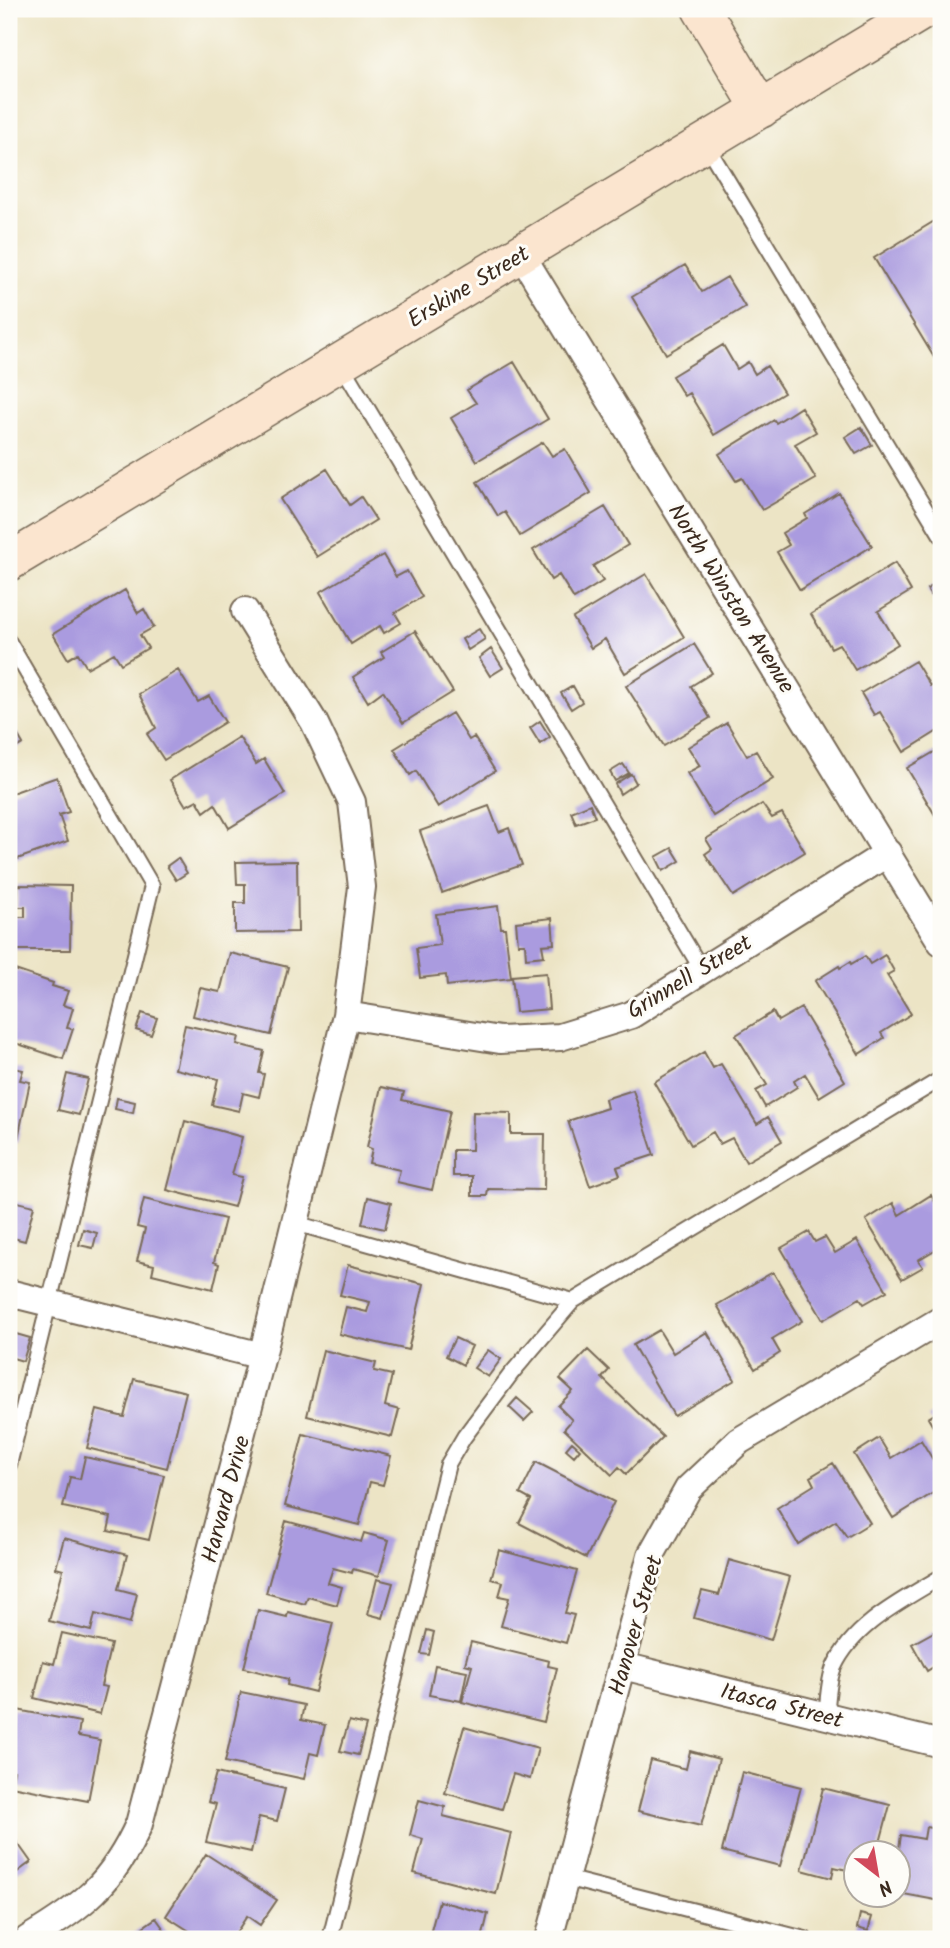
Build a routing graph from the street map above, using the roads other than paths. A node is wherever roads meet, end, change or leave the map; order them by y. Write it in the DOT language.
graph roads {
  1 [pos="701,9"];
  2 [pos="926,9"];
  3 [pos="761,108"];
  4 [pos="705,143"];
  5 [pos="521,254"];
  6 [pos="340,362"];
  7 [pos="941,535"];
  8 [pos="9,562"];
  9 [pos="245,611"];
  10 [pos="9,642"];
  11 [pos="888,853"];
  12 [pos="941,942"];
  13 [pos="702,970"];
  14 [pos="346,1015"];
  15 [pos="941,1079"];
  16 [pos="295,1223"];
  17 [pos="9,1293"];
  18 [pos="573,1301"];
  19 [pos="50,1304"];
  20 [pos="941,1320"];
  21 [pos="262,1356"];
  22 [pos="9,1465"];
  23 [pos="941,1577"];
  24 [pos="623,1666"];
  25 [pos="826,1716"];
  26 [pos="941,1744"];
  27 [pos="565,1878"];
  28 [pos="28,1939"];
  29 [pos="330,1939"];
  30 [pos="548,1939"];
  31 [pos="805,1939"];
  1 -- 3 [label="main road"];
  2 -- 3 [label="main road, Erskine Street"];
  3 -- 4 [label="main road, Erskine Street"];
  4 -- 5 [label="main road, Erskine Street"];
  4 -- 7 [label="lane"];
  5 -- 6 [label="main road, Erskine Street"];
  5 -- 11 [label="street, North Winston Avenue"];
  6 -- 8 [label="main road, Erskine Street"];
  6 -- 13 [label="lane"];
  9 -- 14 [label="street, Harvard Drive"];
  10 -- 19 [label="lane"];
  11 -- 12 [label="street, North Winston Avenue"];
  11 -- 13 [label="street, Grinnell Street"];
  13 -- 14 [label="street, Grinnell Street"];
  14 -- 16 [label="street, Harvard Drive"];
  15 -- 18 [label="lane"];
  16 -- 18 [label="lane"];
  16 -- 21 [label="street, Harvard Drive"];
  17 -- 19 [label="street"];
  18 -- 29 [label="lane"];
  19 -- 21 [label="street"];
  19 -- 22 [label="lane"];
  20 -- 24 [label="street, Hanover Street"];
  21 -- 28 [label="street, Harvard Drive"];
  23 -- 25 [label="lane"];
  24 -- 25 [label="street, Itasca Street"];
  24 -- 27 [label="street, Hanover Street"];
  25 -- 26 [label="street, Itasca Street"];
  27 -- 30 [label="street, Hanover Street"];
  27 -- 31 [label="lane"];
}
